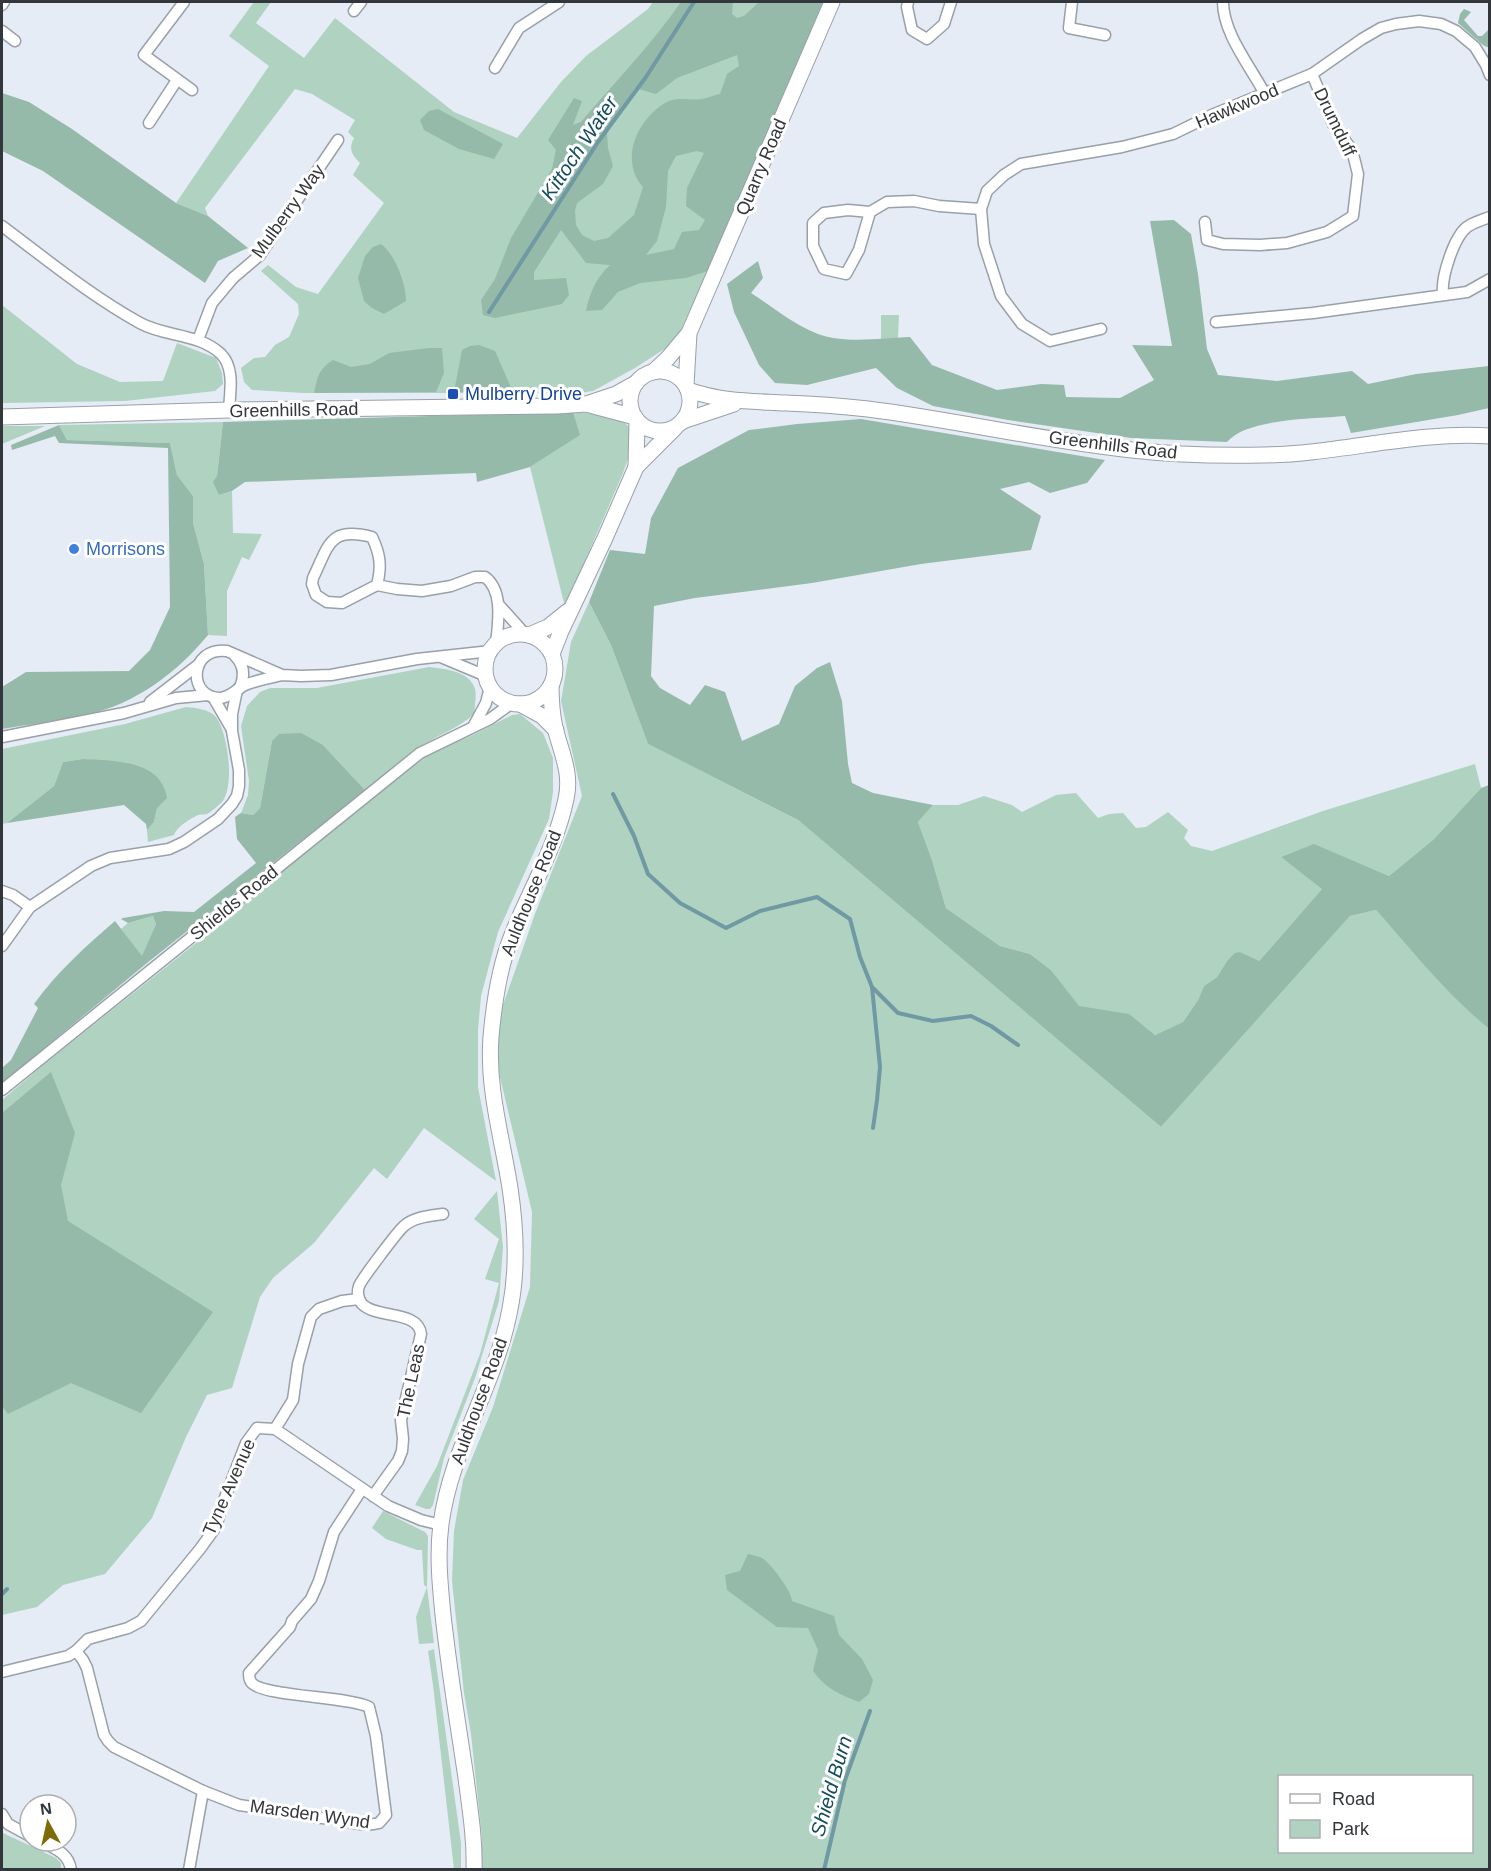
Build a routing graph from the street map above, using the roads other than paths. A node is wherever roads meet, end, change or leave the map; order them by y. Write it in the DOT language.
graph roads {
  1 [pos="184,2"];
  2 [pos="362,2"];
  3 [pos="559,2"];
  4 [pos="832,2"];
  5 [pos="908,2"];
  6 [pos="951,2"];
  7 [pos="1072,2"];
  8 [pos="1223,2"];
  9 [pos="543,7"];
  10 [pos="354,11"];
  11 [pos="2,31"];
  12 [pos="1105,35"];
  13 [pos="15,41"];
  14 [pos="495,68"];
  15 [pos="1488,68"];
  16 [pos="1312,74"];
  17 [pos="177,80"];
  18 [pos="192,90"];
  19 [pos="1265,94"];
  20 [pos="149,123"];
  21 [pos="338,140"];
  22 [pos="981,209"];
  23 [pos="870,212"];
  24 [pos="1490,217"];
  25 [pos="1205,222"];
  26 [pos="2,226"];
  27 [pos="1490,279"];
  28 [pos="1443,294"];
  29 [pos="1216,322"];
  30 [pos="1101,329"];
  31 [pos="689,333"];
  32 [pos="198,340"];
  33 [pos="653,372"];
  34 [pos="636,382"];
  35 [pos="687,387"];
  36 [pos="739,402"];
  37 [pos="586,404"];
  38 [pos="229,410"];
  39 [pos="2,417"];
  40 [pos="636,419"];
  41 [pos="679,425"];
  42 [pos="1490,436"];
  43 [pos="636,466"];
  44 [pos="377,585"];
  45 [pos="576,602"];
  46 [pos="499,605"];
  47 [pos="528,635"];
  48 [pos="493,647"];
  49 [pos="233,654"];
  50 [pos="552,654"];
  51 [pos="440,657"];
  52 [pos="198,665"];
  53 [pos="282,675"];
  54 [pos="488,681"];
  55 [pos="551,686"];
  56 [pos="238,689"];
  57 [pos="211,696"];
  58 [pos="516,704"];
  59 [pos="145,706"];
  60 [pos="473,727"];
  61 [pos="556,730"];
  62 [pos="232,731"];
  63 [pos="2,737"];
  64 [pos="2,891"];
  65 [pos="30,908"];
  66 [pos="2,946"];
  67 [pos="2,1090"];
  68 [pos="444,1214"];
  69 [pos="359,1299"];
  70 [pos="275,1429"];
  71 [pos="363,1489"];
  72 [pos="373,1496"];
  73 [pos="441,1525"];
  74 [pos="76,1652"];
  75 [pos="2,1672"];
  76 [pos="203,1791"];
  77 [pos="2,1814"];
  78 [pos="18,1829"];
  79 [pos="62,1853"];
  80 [pos="71,1869"];
  81 [pos="189,1869"];
  82 [pos="474,1869"];
  1 -- 17 [label="street"];
  2 -- 10 [label="street"];
  3 -- 9 [label="street"];
  4 -- 31 [label="street, Quarry Road"];
  5 -- 6 [label="street"];
  7 -- 12 [label="street"];
  8 -- 19 [label="street"];
  9 -- 14 [label="street"];
  11 -- 13 [label="street"];
  15 -- 16 [label="street, Hawkwood"];
  16 -- 19 [label="street, Hawkwood"];
  16 -- 25 [label="street, Drumduff"];
  17 -- 18 [label="street"];
  17 -- 20 [label="street"];
  19 -- 22 [label="street, Hawkwood"];
  21 -- 32 [label="street, Mulberry Way"];
  22 -- 23 [label="street"];
  22 -- 30 [label="street"];
  23 -- 23 [label="street"];
  24 -- 28 [label="street"];
  26 -- 32 [label="street"];
  27 -- 28 [label="street"];
  28 -- 29 [label="street"];
  31 -- 33 [label="street, Quarry Road"];
  31 -- 35 [label="street, Quarry Road"];
  32 -- 38 [label="street"];
  33 -- 34 [label="street"];
  33 -- 35 [label="street"];
  34 -- 37 [label="street, Greenhills Road"];
  34 -- 40 [label="street"];
  35 -- 36 [label="street, Greenhills Road"];
  35 -- 41 [label="street"];
  36 -- 41 [label="street, Greenhills Road"];
  36 -- 42 [label="street, Greenhills Road"];
  37 -- 38 [label="street, Greenhills Road"];
  37 -- 40 [label="street, Greenhills Road"];
  38 -- 39 [label="street, Greenhills Road"];
  40 -- 41 [label="street"];
  40 -- 43 [label="street"];
  41 -- 43 [label="street"];
  43 -- 45 [label="street"];
  44 -- 44 [label="street"];
  44 -- 46 [label="street"];
  45 -- 47 [label="street"];
  45 -- 50 [label="street"];
  46 -- 47 [label="street"];
  46 -- 48 [label="street"];
  47 -- 48 [label="street"];
  47 -- 50 [label="street"];
  48 -- 51 [label="street"];
  48 -- 54 [label="street"];
  49 -- 52 [label="street"];
  49 -- 53 [label="street"];
  49 -- 56 [label="street"];
  50 -- 55 [label="street"];
  51 -- 53 [label="street"];
  51 -- 54 [label="street"];
  52 -- 57 [label="street"];
  52 -- 59 [label="street"];
  53 -- 56 [label="street"];
  54 -- 58 [label="street"];
  54 -- 60 [label="street"];
  55 -- 58 [label="street"];
  55 -- 61 [label="street, Auldhouse Road"];
  56 -- 57 [label="street"];
  56 -- 62 [label="street"];
  57 -- 59 [label="street"];
  57 -- 62 [label="street"];
  58 -- 60 [label="street, Shields Road"];
  58 -- 61 [label="street"];
  59 -- 63 [label="street"];
  60 -- 67 [label="street, Shields Road"];
  61 -- 73 [label="street, Auldhouse Road"];
  62 -- 65 [label="street"];
  64 -- 65 [label="street"];
  65 -- 66 [label="street"];
  68 -- 69 [label="street"];
  69 -- 70 [label="street"];
  69 -- 72 [label="street, The Leas"];
  70 -- 71 [label="street, Tyne Avenue"];
  70 -- 74 [label="street, Tyne Avenue"];
  71 -- 72 [label="street, Tyne Avenue"];
  71 -- 76 [label="street, Marsden Wynd"];
  72 -- 73 [label="street, Tyne Avenue"];
  73 -- 82 [label="street, Auldhouse Road"];
  74 -- 75 [label="street, Tyne Avenue"];
  74 -- 76 [label="street"];
  76 -- 81 [label="street"];
  77 -- 78 [label="street"];
  79 -- 80 [label="street"];
}
